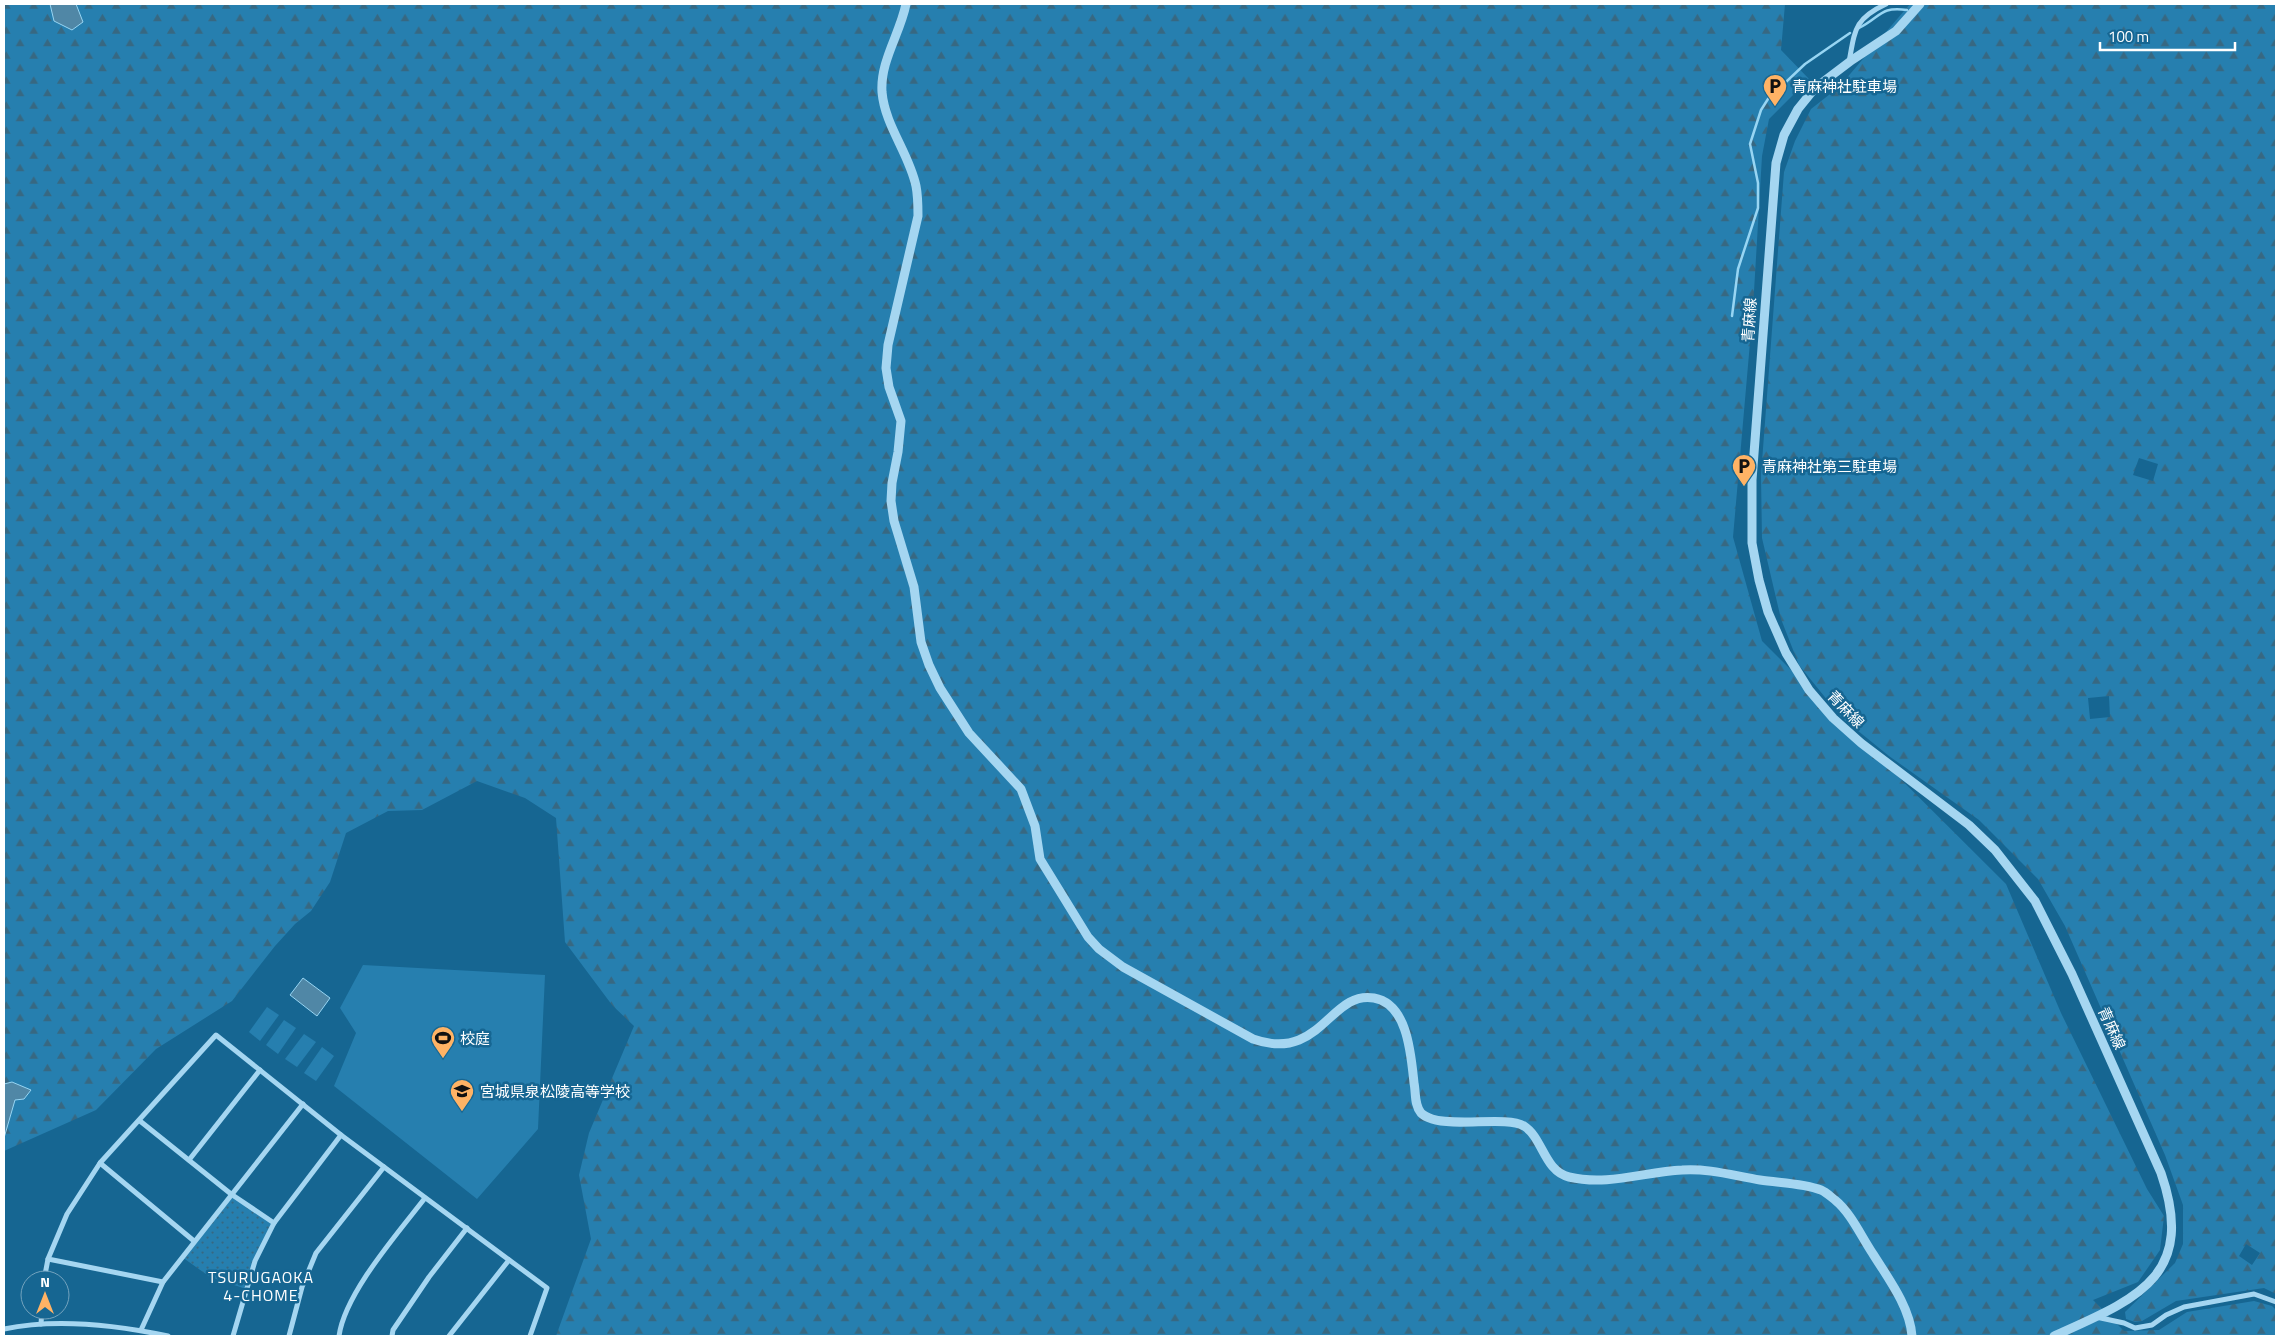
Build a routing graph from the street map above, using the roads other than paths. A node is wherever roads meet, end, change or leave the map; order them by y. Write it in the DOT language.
graph roads {
  1 [pos="906,4"];
  2 [pos="1886,4"];
  3 [pos="1920,4"];
  4 [pos="1849,62"];
  5 [pos="260,1070"];
  6 [pos="303,1104"];
  7 [pos="140,1121"];
  8 [pos="342,1135"];
  9 [pos="189,1160"];
  10 [pos="100,1163"];
  11 [pos="384,1167"];
  12 [pos="231,1194"];
  13 [pos="425,1198"];
  14 [pos="274,1223"];
  15 [pos="467,1228"];
  16 [pos="194,1241"];
  17 [pos="48,1259"];
  18 [pos="509,1260"];
  19 [pos="46,1270"];
  20 [pos="164,1282"];
  21 [pos="2276,1302"];
  22 [pos="2096,1317"];
  23 [pos="41,1320"];
  24 [pos="41,1324"];
  25 [pos="4,1329"];
  26 [pos="141,1330"];
  27 [pos="168,1336"];
  28 [pos="233,1336"];
  29 [pos="289,1336"];
  30 [pos="339,1336"];
  31 [pos="392,1336"];
  32 [pos="449,1336"];
  33 [pos="530,1336"];
  34 [pos="1912,1336"];
  35 [pos="2054,1336"];
  1 -- 34 [label="street"];
  2 -- 4 [label="street"];
  3 -- 4 [label="street, 青麻線"];
  4 -- 22 [label="street, 青麻線"];
  5 -- 6 [label="street"];
  5 -- 7 [label="street"];
  5 -- 9 [label="street"];
  6 -- 8 [label="street"];
  6 -- 12 [label="street"];
  7 -- 9 [label="street"];
  7 -- 10 [label="street"];
  8 -- 11 [label="street"];
  8 -- 14 [label="street"];
  9 -- 12 [label="street"];
  10 -- 16 [label="street"];
  10 -- 17 [label="street"];
  11 -- 13 [label="street"];
  11 -- 29 [label="street"];
  12 -- 14 [label="street"];
  12 -- 16 [label="street"];
  13 -- 15 [label="street"];
  13 -- 30 [label="street"];
  14 -- 28 [label="street"];
  15 -- 18 [label="street"];
  15 -- 31 [label="street"];
  16 -- 20 [label="street"];
  17 -- 19 [label="street"];
  17 -- 20 [label="street"];
  18 -- 32 [label="street"];
  18 -- 33 [label="street"];
  20 -- 26 [label="street"];
  21 -- 22 [label="street"];
  22 -- 35 [label="street, 青麻線"];
  23 -- 24 [label="street"];
  24 -- 25 [label="street"];
  24 -- 26 [label="street"];
  26 -- 27 [label="street"];
}
